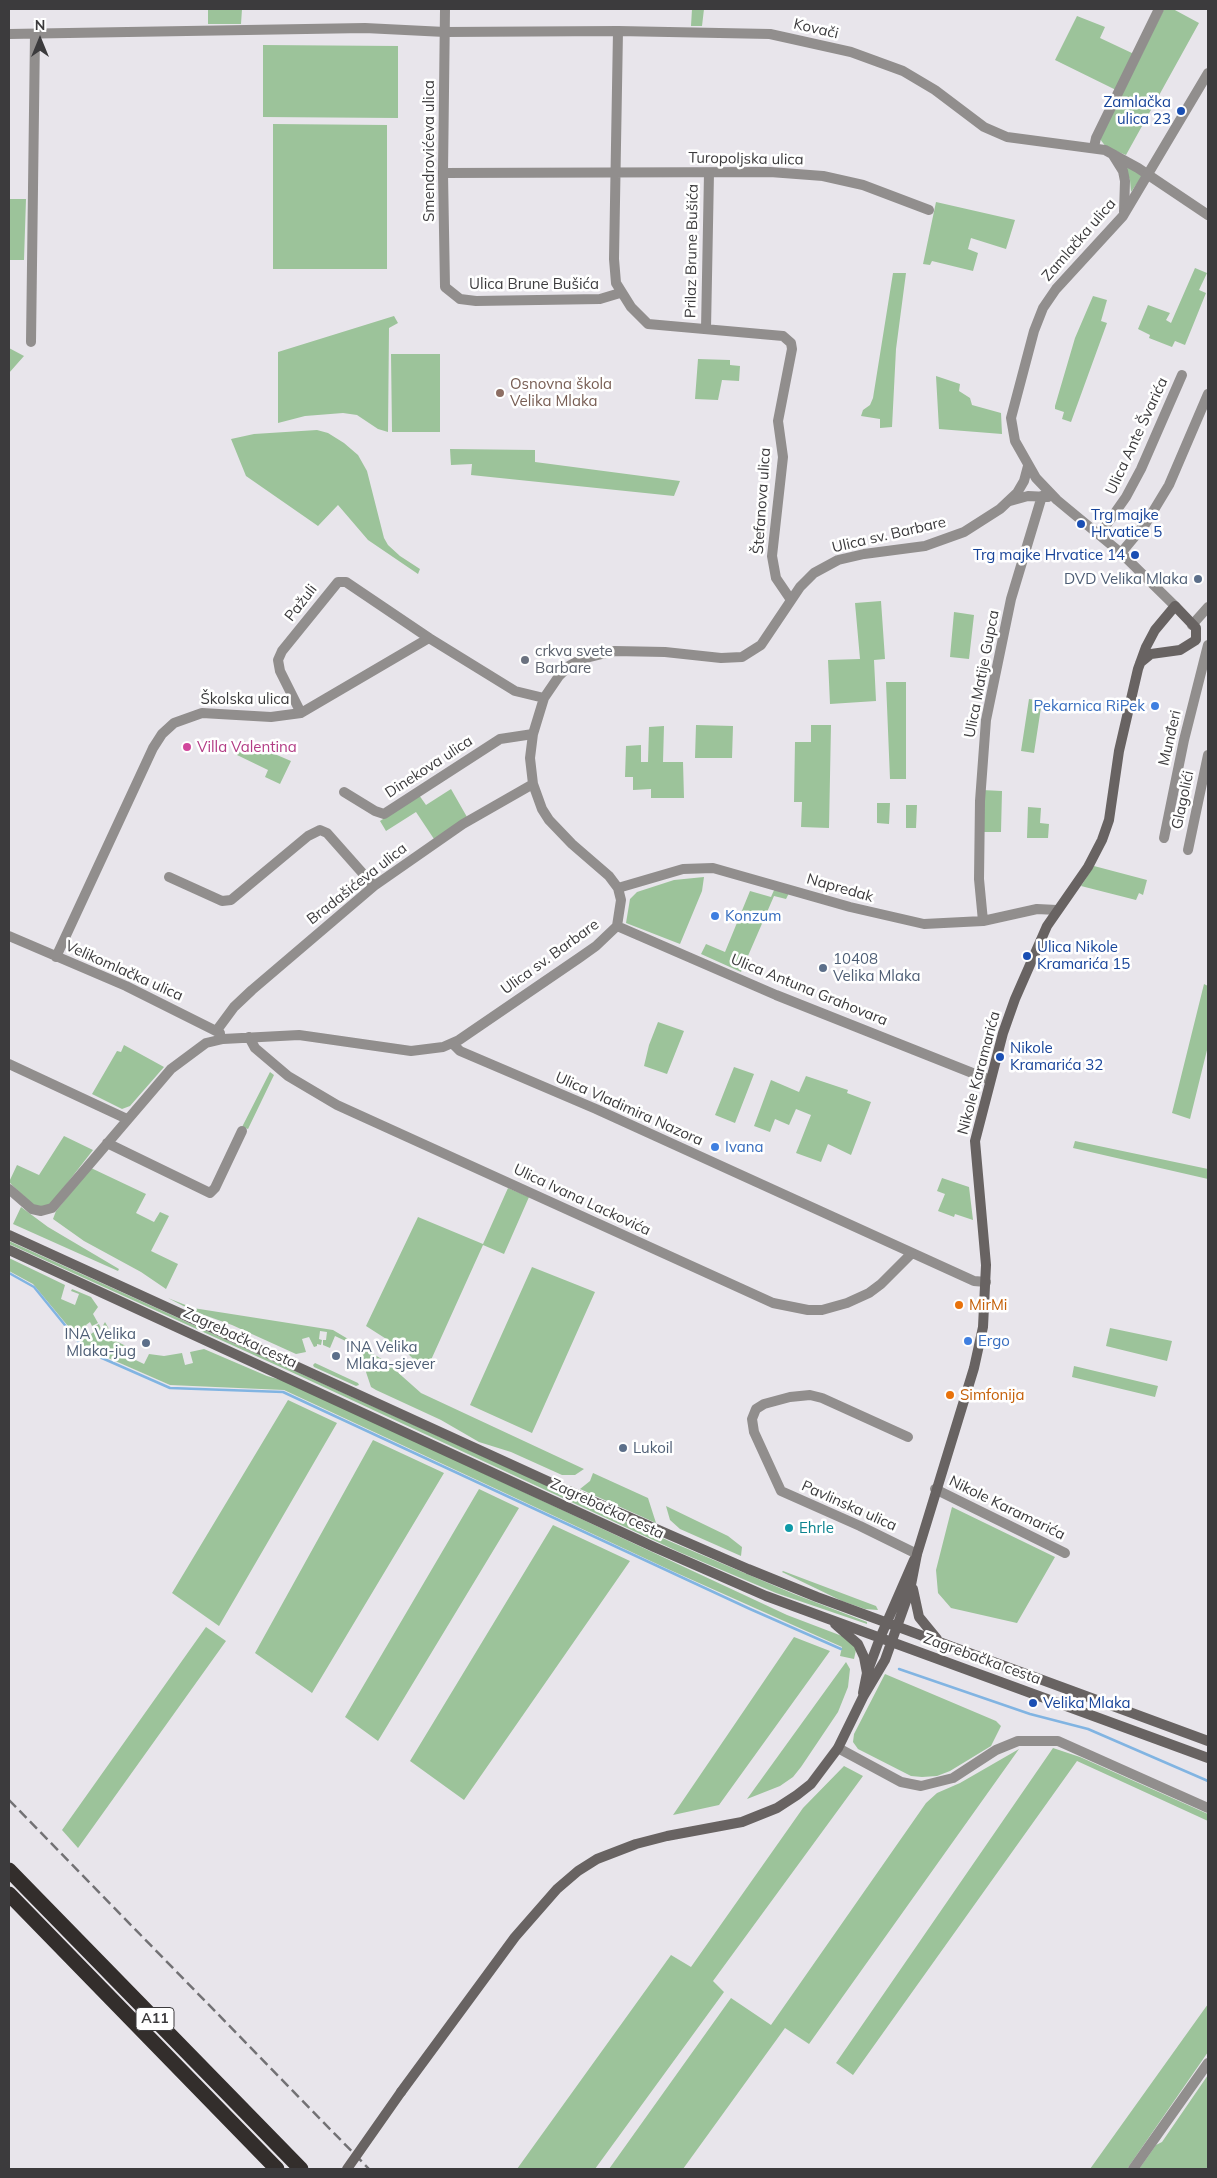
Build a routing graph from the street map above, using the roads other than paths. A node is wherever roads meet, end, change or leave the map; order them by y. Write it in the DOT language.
graph roads {
  1 [pos="445,9"];
  2 [pos="1159,9"];
  3 [pos="618,31"];
  4 [pos="445,32"];
  5 [pos="9,34"];
  6 [pos="35,34"];
  7 [pos="1208,73"];
  8 [pos="1094,147"];
  9 [pos="1113,154"];
  10 [pos="443,173"];
  11 [pos="617,173"];
  12 [pos="709,173"];
  13 [pos="1149,175"];
  14 [pos="929,210"];
  15 [pos="1208,215"];
  16 [pos="1123,216"];
  17 [pos="449,292"];
  18 [pos="620,292"];
  19 [pos="706,329"];
  20 [pos="30,342"];
  21 [pos="788,370"];
  22 [pos="1182,375"];
  23 [pos="1208,394"];
  24 [pos="1028,466"];
  25 [pos="1042,496"];
  26 [pos="1057,500"];
  27 [pos="1010,501"];
  28 [pos="1100,534"];
  29 [pos="1121,552"];
  30 [pos="791,600"];
  31 [pos="1175,606"];
  32 [pos="1208,607"];
  33 [pos="1192,624"];
  34 [pos="1197,637"];
  35 [pos="429,638"];
  36 [pos="1208,641"];
  37 [pos="1208,645"];
  38 [pos="1140,663"];
  39 [pos="544,698"];
  40 [pos="301,713"];
  41 [pos="533,734"];
  42 [pos="1208,755"];
  43 [pos="532,784"];
  44 [pos="344,792"];
  45 [pos="1164,838"];
  46 [pos="1188,850"];
  47 [pos="169,877"];
  48 [pos="374,886"];
  49 [pos="618,888"];
  50 [pos="1056,910"];
  51 [pos="983,921"];
  52 [pos="616,926"];
  53 [pos="9,936"];
  54 [pos="56,957"];
  55 [pos="217,1030"];
  56 [pos="249,1037"];
  57 [pos="223,1039"];
  58 [pos="453,1044"];
  59 [pos="9,1064"];
  60 [pos="990,1080"];
  61 [pos="127,1119"];
  62 [pos="242,1131"];
  63 [pos="107,1143"];
  64 [pos="9,1189"];
  65 [pos="9,1235"];
  66 [pos="9,1250"];
  67 [pos="912,1253"];
  68 [pos="986,1282"];
  69 [pos="908,1437"];
  70 [pos="935,1490"];
  71 [pos="1065,1553"];
  72 [pos="917,1554"];
  73 [pos="912,1582"];
  74 [pos="833,1621"];
  75 [pos="886,1623"];
  76 [pos="898,1627"];
  77 [pos="880,1638"];
  78 [pos="939,1642"];
  79 [pos="892,1643"];
  80 [pos="867,1674"];
  81 [pos="863,1697"];
  82 [pos="1208,1740"];
  83 [pos="838,1748"];
  84 [pos="1208,1758"];
  85 [pos="1208,1808"];
  86 [pos="9,1870"];
  87 [pos="9,1894"];
  88 [pos="1208,2063"];
  89 [pos="277,2169"];
  90 [pos="301,2169"];
  91 [pos="347,2169"];
  92 [pos="1133,2169"];
  1 -- 4 [label="street, Smendrovićeva ulica"];
  2 -- 8 [label="street"];
  3 -- 4 [label="street, Kovači"];
  3 -- 8 [label="street, Kovači"];
  3 -- 11 [label="street"];
  4 -- 6 [label="street, Kovači"];
  4 -- 10 [label="street, Smendrovićeva ulica"];
  5 -- 6 [label="street, Kovači"];
  6 -- 20 [label="street"];
  7 -- 13 [label="street, Zamlačka ulica"];
  8 -- 9 [label="street, Kovači"];
  9 -- 13 [label="street, Kovači"];
  9 -- 16 [label="street"];
  10 -- 11 [label="street, Turopoljska ulica"];
  10 -- 17 [label="street, Smendrovićeva ulica"];
  11 -- 12 [label="street, Turopoljska ulica"];
  11 -- 18 [label="street, Ulica Brune Bušića"];
  12 -- 14 [label="street, Turopoljska ulica"];
  12 -- 19 [label="street, Prilaz Brune Bušića"];
  13 -- 15 [label="street, Kovači"];
  13 -- 16 [label="street, Zamlačka ulica"];
  16 -- 24 [label="street, Zamlačka ulica"];
  17 -- 18 [label="street, Ulica Brune Bušića"];
  18 -- 19 [label="street, Ulica Brune Bušića"];
  19 -- 21 [label="street, Ulica Brune Bušića"];
  21 -- 30 [label="street, Štefanova ulica"];
  22 -- 28 [label="street, Ulica Ante Švarića"];
  23 -- 29 [label="street"];
  24 -- 26 [label="street"];
  24 -- 27 [label="street, Ulica sv. Barbare"];
  25 -- 26 [label="street, Ulica sv. Barbare"];
  25 -- 27 [label="street, Ulica sv. Barbare"];
  25 -- 51 [label="street, Ulica Matije Gupca"];
  26 -- 28 [label="street"];
  27 -- 30 [label="street, Ulica sv. Barbare"];
  28 -- 29 [label="street"];
  29 -- 31 [label="street"];
  30 -- 39 [label="street, Ulica sv. Barbare"];
  31 -- 33 [label="main road"];
  31 -- 38 [label="main road, Nikole Karamarića"];
  32 -- 33 [label="street"];
  33 -- 34 [label="main road"];
  34 -- 36 [label="street"];
  34 -- 38 [label="main road"];
  35 -- 39 [label="street"];
  35 -- 40 [label="street, Školska ulica"];
  35 -- 40 [label="street, Pažuli"];
  37 -- 45 [label="street, Munđeri"];
  38 -- 50 [label="main road, Nikole Karamarića"];
  39 -- 41 [label="street, Ulica sv. Barbare"];
  40 -- 54 [label="street, Školska ulica"];
  41 -- 43 [label="street, Ulica sv. Barbare"];
  41 -- 44 [label="street, Dinekova ulica"];
  42 -- 46 [label="street, Glagolići"];
  43 -- 48 [label="street, Bradašićeva ulica"];
  43 -- 49 [label="street, Ulica sv. Barbare"];
  47 -- 48 [label="street"];
  48 -- 55 [label="street, Bradašićeva ulica"];
  49 -- 51 [label="street, Napredak"];
  49 -- 52 [label="street, Ulica sv. Barbare"];
  50 -- 51 [label="street, Napredak"];
  50 -- 60 [label="main road, Nikole Karamarića"];
  52 -- 58 [label="street, Ulica sv. Barbare"];
  52 -- 60 [label="street, Ulica Antuna Grahovara"];
  53 -- 54 [label="street, Velikomlačka ulica"];
  54 -- 55 [label="street, Velikomlačka ulica"];
  55 -- 57 [label="street"];
  56 -- 57 [label="street, Ulica sv. Barbare"];
  56 -- 58 [label="street, Ulica sv. Barbare"];
  56 -- 67 [label="street, Ulica Ivana Lackovića"];
  57 -- 61 [label="street, Ulica sv. Barbare"];
  58 -- 67 [label="street, Ulica Vladimira Nazora"];
  59 -- 61 [label="street"];
  60 -- 68 [label="main road, Nikole Karamarića"];
  61 -- 63 [label="street, Ulica sv. Barbare"];
  62 -- 63 [label="street"];
  63 -- 64 [label="street, Ulica sv. Barbare"];
  65 -- 75 [label="main road, Zagrebačka cesta"];
  66 -- 74 [label="main road, Zagrebačka cesta"];
  67 -- 68 [label="street, Ulica Vladimira Nazora"];
  68 -- 70 [label="main road, Nikole Karamarića"];
  69 -- 72 [label="street, Pavlinska ulica"];
  70 -- 71 [label="street, Nikole Karamarića"];
  70 -- 72 [label="main road, Nikole Karamarića"];
  72 -- 73 [label="main road"];
  72 -- 75 [label="main road"];
  73 -- 76 [label="main road"];
  73 -- 78 [label="main road"];
  74 -- 77 [label="main road, Zagrebačka cesta"];
  74 -- 80 [label="main road"];
  75 -- 76 [label="main road, Zagrebačka cesta"];
  75 -- 77 [label="main road"];
  76 -- 78 [label="main road, Zagrebačka cesta"];
  76 -- 79 [label="main road"];
  77 -- 79 [label="main road, Zagrebačka cesta"];
  77 -- 80 [label="main road"];
  78 -- 82 [label="main road, Zagrebačka cesta"];
  79 -- 81 [label="main road"];
  79 -- 84 [label="main road, Zagrebačka cesta"];
  80 -- 81 [label="main road"];
  81 -- 83 [label="main road"];
  83 -- 85 [label="street"];
  83 -- 91 [label="main road, bridge"];
  86 -- 90 [label="highway, A11"];
  87 -- 89 [label="highway, A11"];
  88 -- 92 [label="street"];
}
